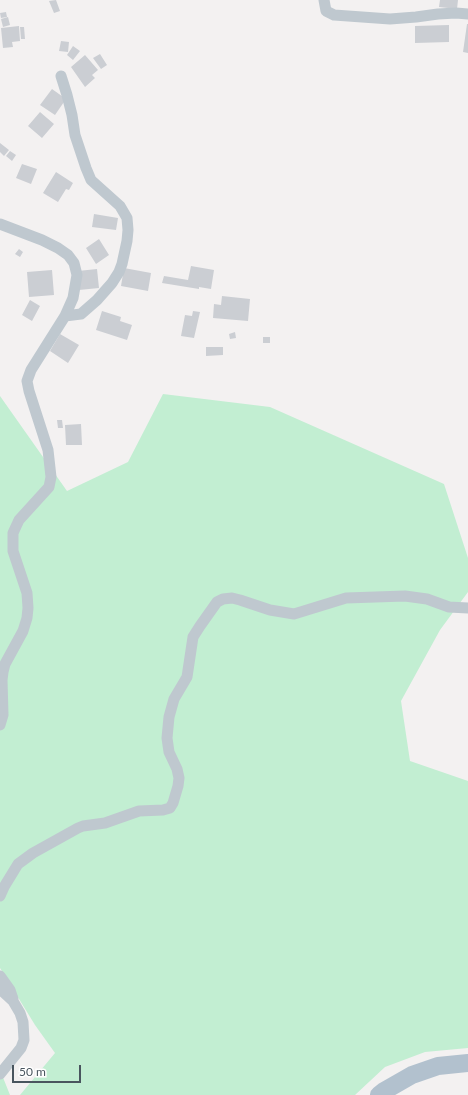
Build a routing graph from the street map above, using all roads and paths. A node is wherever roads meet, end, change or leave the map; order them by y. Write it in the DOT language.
graph roads {
  1 [pos="324,0"];
  2 [pos="468,14"];
  3 [pos="61,76"];
  4 [pos="0,224"];
  5 [pos="65,316"];
  6 [pos="468,608"];
  7 [pos="0,725"];
  8 [pos="0,896"];
  9 [pos="0,976"];
  10 [pos="0,989"];
  11 [pos="13,1001"];
  12 [pos="468,1063"];
  13 [pos="0,1074"];
  14 [pos="378,1095"];
  1 -- 2 [label="street"];
  3 -- 5 [label="street"];
  4 -- 5 [label="street"];
  5 -- 7 [label="street"];
  6 -- 8 [label="street"];
  9 -- 11 [label="street"];
  10 -- 11 [label="street"];
  11 -- 13 [label="street"];
  12 -- 14 [label="main road"];
}
